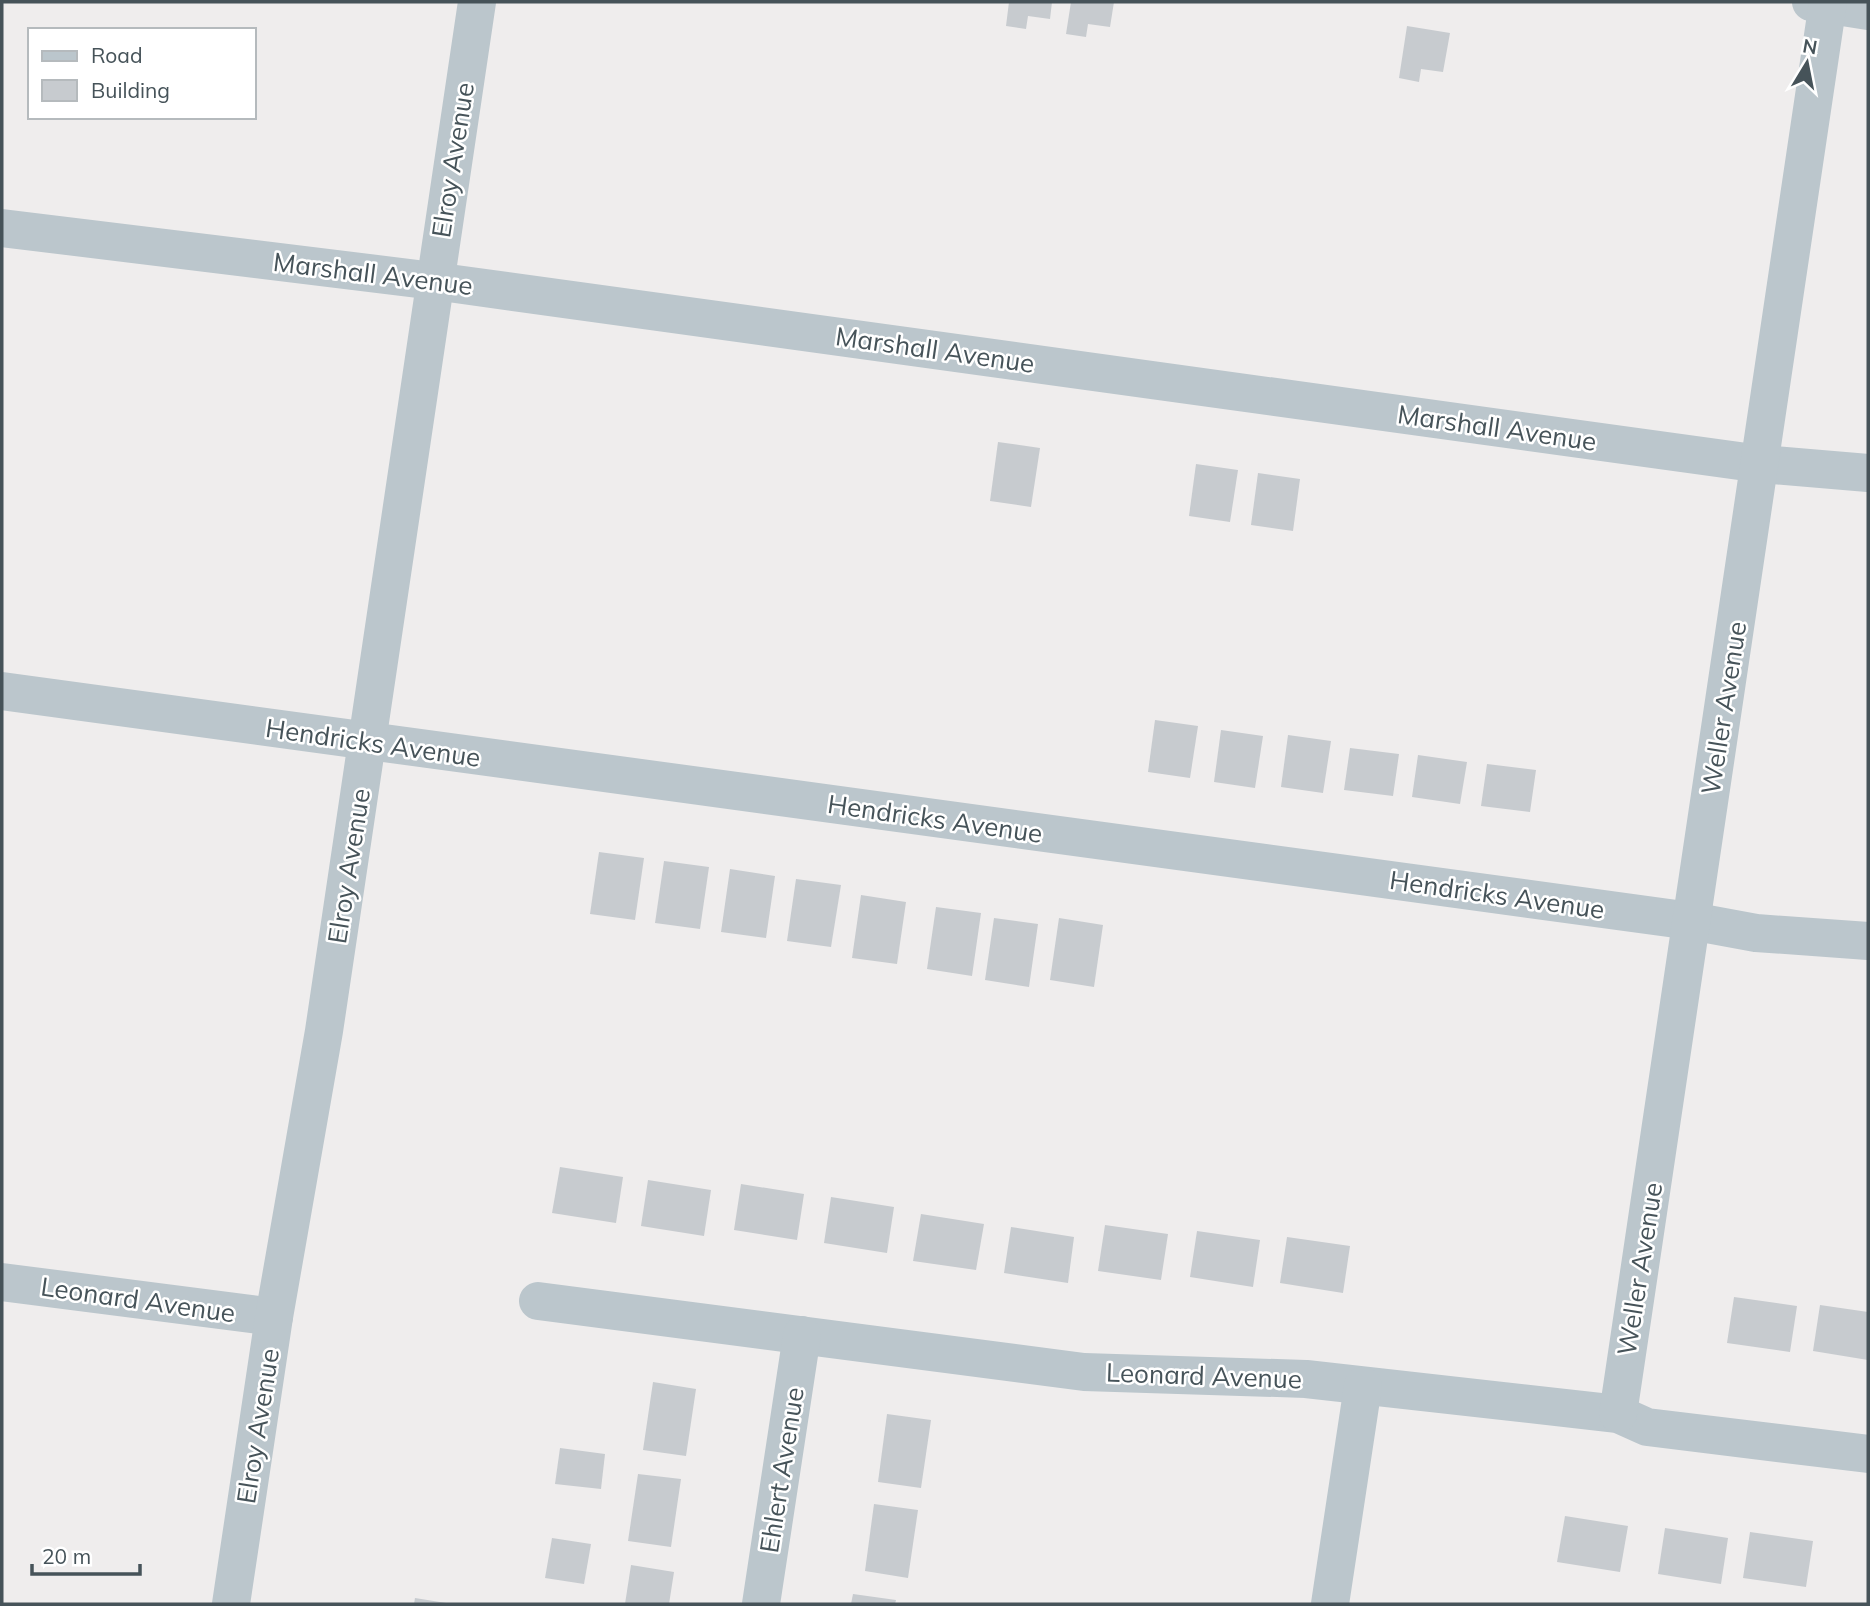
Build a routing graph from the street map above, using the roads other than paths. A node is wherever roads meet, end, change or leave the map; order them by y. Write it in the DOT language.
graph roads {
  1 [pos="477,2"];
  2 [pos="1823,3"];
  3 [pos="1868,11"];
  4 [pos="2,228"];
  5 [pos="434,281"];
  6 [pos="1761,464"];
  7 [pos="1868,473"];
  8 [pos="2,691"];
  9 [pos="368,742"];
  10 [pos="1692,921"];
  11 [pos="1868,941"];
  12 [pos="2,1282"];
  13 [pos="538,1301"];
  14 [pos="274,1317"];
  15 [pos="802,1335"];
  16 [pos="1363,1386"];
  17 [pos="1618,1414"];
  18 [pos="1868,1454"];
  19 [pos="231,1604"];
  20 [pos="761,1604"];
  21 [pos="1330,1604"];
  1 -- 5 [label="street, Elroy Avenue"];
  2 -- 3 [label="street"];
  2 -- 6 [label="street, Weller Avenue"];
  4 -- 5 [label="street, Marshall Avenue"];
  5 -- 6 [label="street, Marshall Avenue"];
  5 -- 9 [label="street, Elroy Avenue"];
  6 -- 7 [label="street, Marshall Avenue"];
  6 -- 10 [label="street, Weller Avenue"];
  8 -- 9 [label="street, Hendricks Avenue"];
  9 -- 10 [label="street, Hendricks Avenue"];
  9 -- 14 [label="street, Elroy Avenue"];
  10 -- 11 [label="street, Hendricks Avenue"];
  10 -- 17 [label="street, Weller Avenue"];
  12 -- 14 [label="street, Leonard Avenue"];
  13 -- 15 [label="street, Leonard Avenue"];
  14 -- 19 [label="street, Elroy Avenue"];
  15 -- 16 [label="street, Leonard Avenue"];
  15 -- 20 [label="street, Ehlert Avenue"];
  16 -- 17 [label="street, Leonard Avenue"];
  16 -- 21 [label="street"];
  17 -- 18 [label="street, Leonard Avenue"];
}
